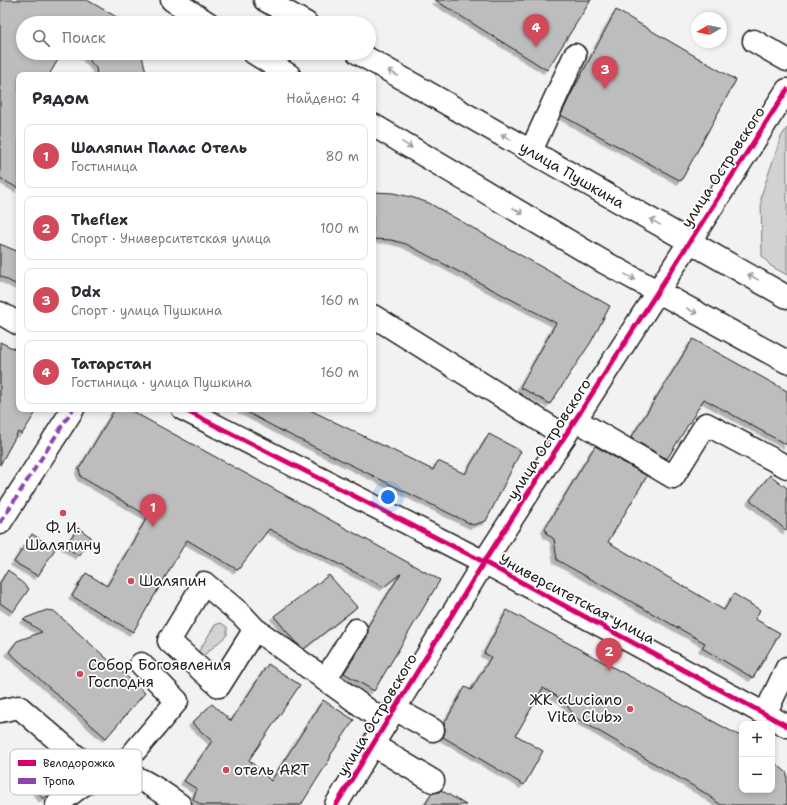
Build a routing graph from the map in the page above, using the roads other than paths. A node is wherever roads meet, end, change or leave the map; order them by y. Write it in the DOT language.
graph roads {
  1 [pos="172,0"];
  2 [pos="265,0"];
  3 [pos="197,16"];
  4 [pos="294,16"];
  5 [pos="754,40"];
  6 [pos="575,55"];
  7 [pos="265,60"];
  8 [pos="370,60"];
  9 [pos="787,60"];
  10 [pos="284,72"];
  11 [pos="787,90"];
  12 [pos="376,127"];
  13 [pos="531,151"];
  14 [pos="689,241"];
  15 [pos="658,292"];
  16 [pos="787,297"];
  17 [pos="0,314"];
  18 [pos="376,318"];
  19 [pos="16,322"];
  20 [pos="787,362"];
  21 [pos="71,412"];
  22 [pos="189,412"];
  23 [pos="571,428"];
  24 [pos="787,467"];
  25 [pos="0,523"];
  26 [pos="484,562"];
  27 [pos="255,629"];
  28 [pos="356,630"];
  29 [pos="141,664"];
  30 [pos="787,668"];
  31 [pos="325,680"];
  32 [pos="0,711"];
  33 [pos="765,714"];
  34 [pos="390,716"];
  35 [pos="787,726"];
  36 [pos="433,730"];
  37 [pos="373,746"];
  38 [pos="68,749"];
  39 [pos="137,749"];
  40 [pos="142,780"];
  41 [pos="433,781"];
  42 [pos="70,795"];
  43 [pos="57,805"];
  44 [pos="180,805"];
  45 [pos="336,805"];
  1 -- 3 [label="street"];
  2 -- 4 [label="street"];
  5 -- 9 [label="street"];
  6 -- 13 [label="street"];
  7 -- 10 [label="street"];
  13 -- 8 [label="street, улица Пушкина, one-way"];
  11 -- 14 [label="street, улица Островского"];
  12 -- 15 [label="street, one-way"];
  14 -- 13 [label="street, улица Пушкина, one-way"];
  14 -- 15 [label="street, улица Островского"];
  16 -- 14 [label="street, улица Пушкина, one-way"];
  15 -- 20 [label="street, one-way"];
  15 -- 23 [label="street, улица Островского"];
  17 -- 19 [label="street"];
  18 -- 23 [label="street"];
  21 -- 25 [label="street"];
  22 -- 26 [label="street, Университетская улица"];
  23 -- 24 [label="street"];
  23 -- 26 [label="street, улица Островского"];
  26 -- 33 [label="street, Университетская улица"];
  26 -- 34 [label="street, улица Островского"];
  27 -- 31 [label="street"];
  28 -- 31 [label="street"];
  29 -- 39 [label="street"];
  30 -- 33 [label="street"];
  31 -- 34 [label="street"];
  32 -- 38 [label="street"];
  33 -- 35 [label="street, Университетская улица"];
  34 -- 36 [label="street"];
  34 -- 37 [label="street, улица Островского"];
  37 -- 41 [label="street"];
  37 -- 45 [label="street, улица Островского"];
  40 -- 44 [label="street"];
  42 -- 43 [label="street"];
}
